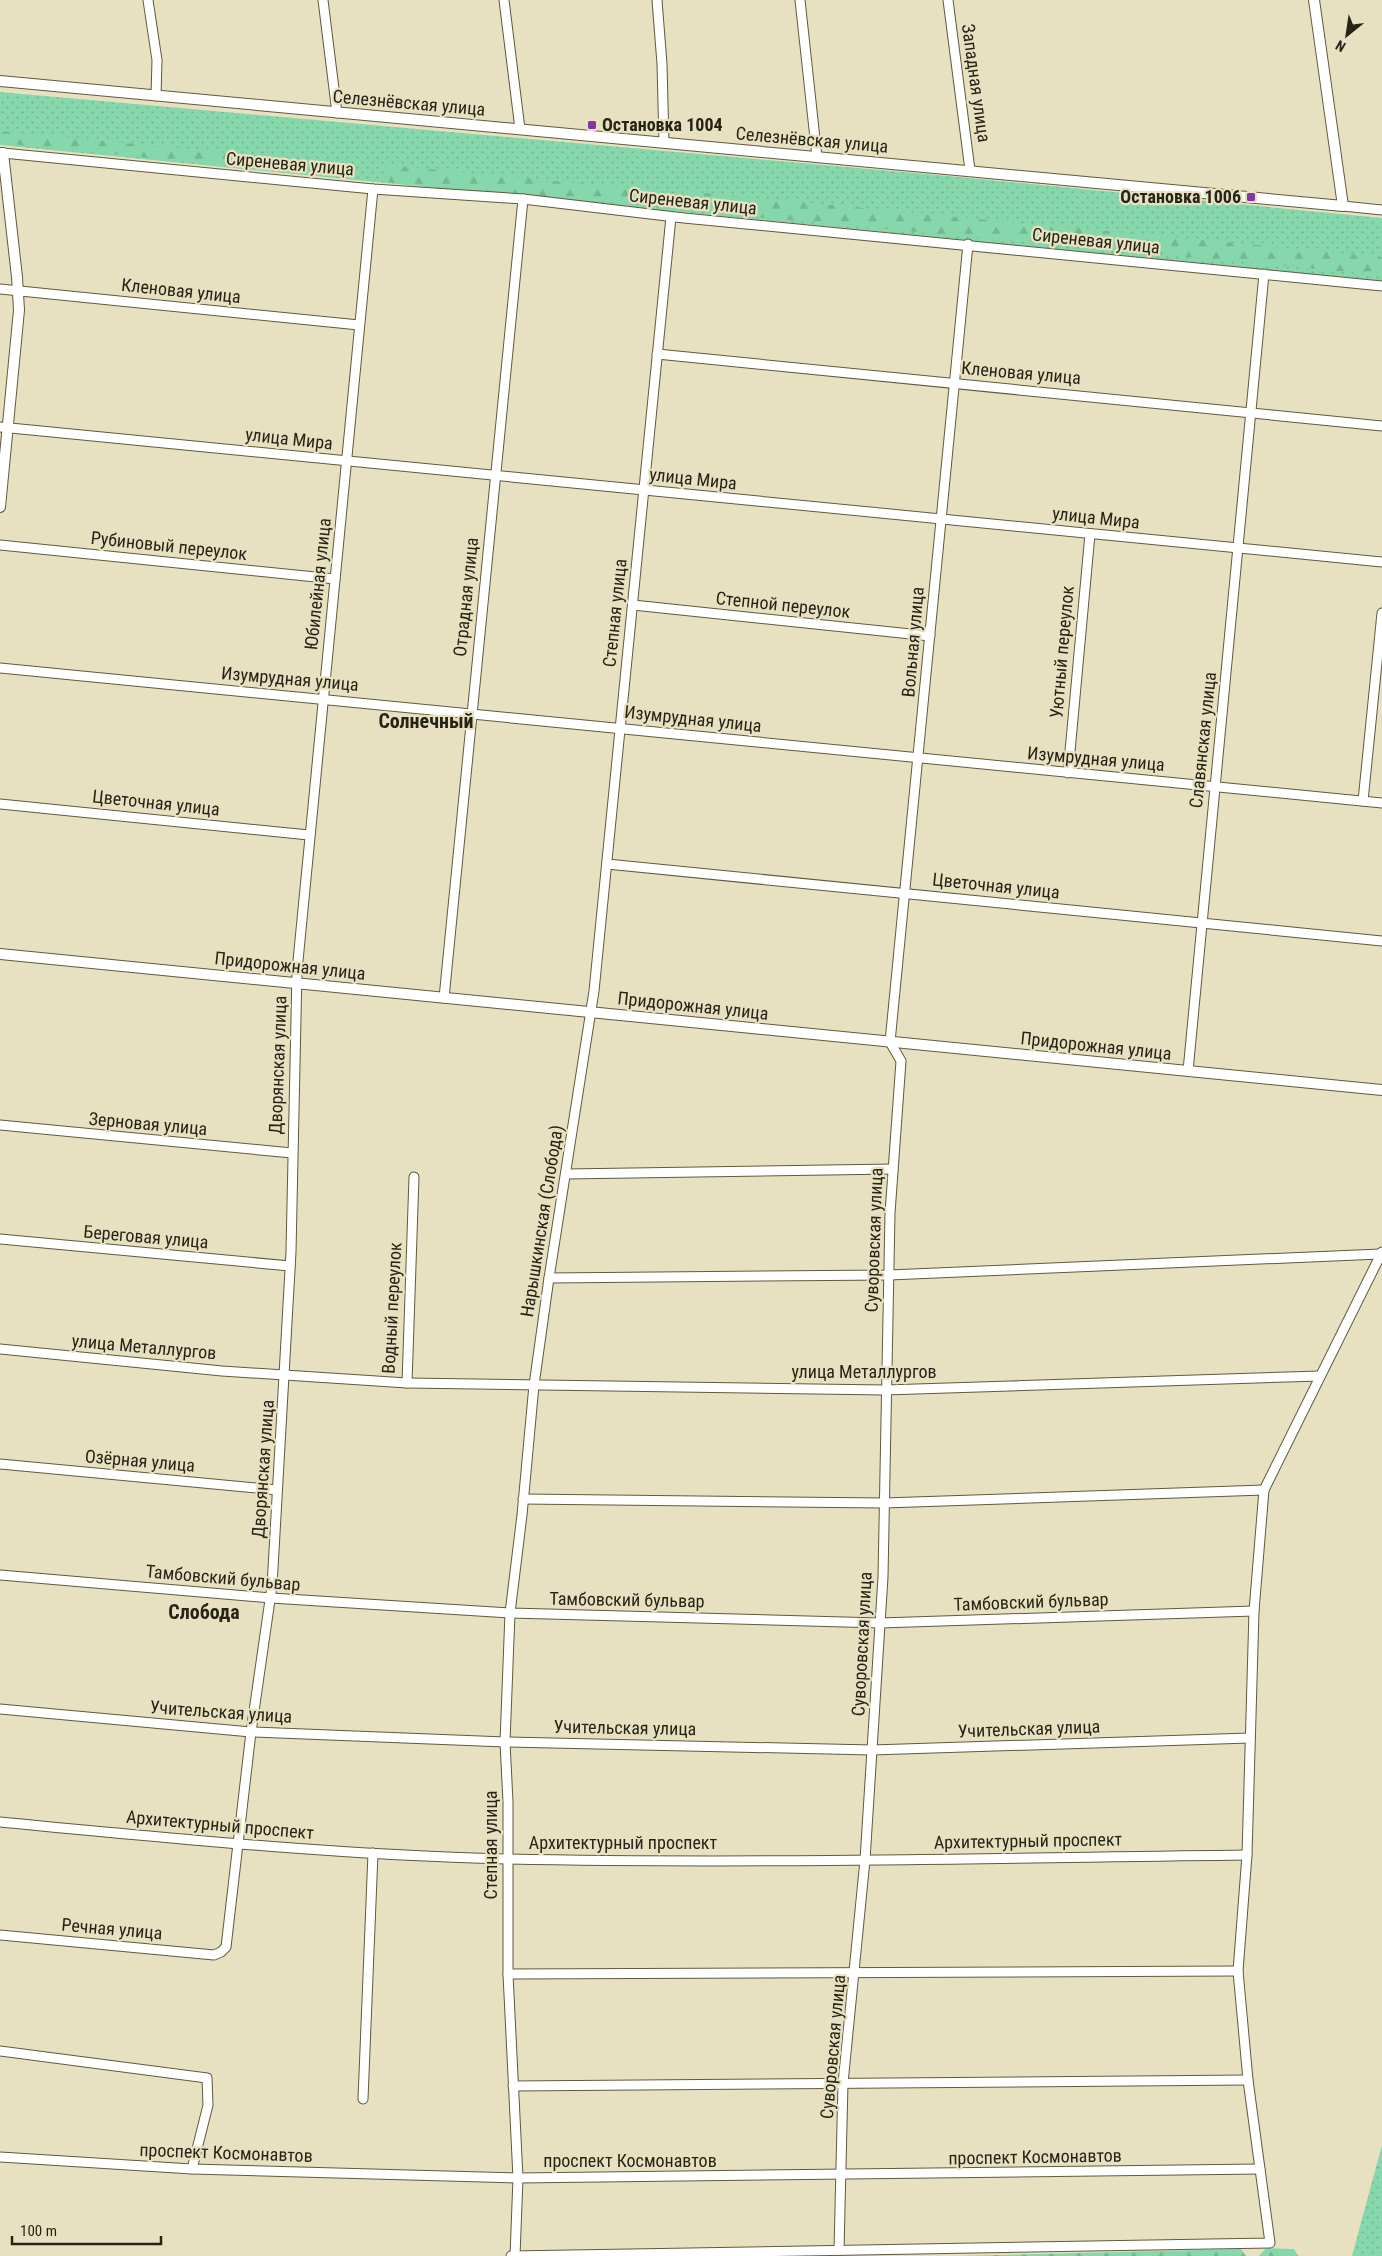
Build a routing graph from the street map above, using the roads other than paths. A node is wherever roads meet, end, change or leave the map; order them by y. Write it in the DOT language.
graph roads {
  1 [pos="148,0"];
  2 [pos="323,0"];
  3 [pos="504,0"];
  4 [pos="657,0"];
  5 [pos="800,0"];
  6 [pos="948,0"];
  7 [pos="1314,0"];
  8 [pos="0,81"];
  9 [pos="156,96"];
  10 [pos="337,113"];
  11 [pos="520,129"];
  12 [pos="664,143"];
  13 [pos="2,153"];
  14 [pos="817,157"];
  15 [pos="970,170"];
  16 [pos="373,189"];
  17 [pos="523,200"];
  18 [pos="1343,206"];
  19 [pos="1382,210"];
  20 [pos="670,217"];
  21 [pos="968,244"];
  22 [pos="1264,274"];
  23 [pos="1382,286"];
  24 [pos="0,289"];
  25 [pos="18,290"];
  26 [pos="358,325"];
  27 [pos="657,354"];
  28 [pos="954,383"];
  29 [pos="1251,412"];
  30 [pos="1382,426"];
  31 [pos="4,427"];
  32 [pos="348,461"];
  33 [pos="496,474"];
  34 [pos="645,490"];
  35 [pos="0,507"];
  36 [pos="941,519"];
  37 [pos="1090,534"];
  38 [pos="0,545"];
  39 [pos="1239,548"];
  40 [pos="1382,562"];
  41 [pos="335,579"];
  42 [pos="633,605"];
  43 [pos="1382,613"];
  44 [pos="930,636"];
  45 [pos="0,668"];
  46 [pos="323,699"];
  47 [pos="471,713"];
  48 [pos="620,728"];
  49 [pos="918,758"];
  50 [pos="1068,772"];
  51 [pos="1215,787"];
  52 [pos="1364,801"];
  53 [pos="1382,803"];
  54 [pos="0,804"];
  55 [pos="309,834"];
  56 [pos="607,864"];
  57 [pos="904,894"];
  58 [pos="1201,923"];
  59 [pos="1382,941"];
  60 [pos="0,954"];
  61 [pos="296,984"];
  62 [pos="444,998"];
  63 [pos="591,1012"];
  64 [pos="890,1042"];
  65 [pos="1188,1071"];
  66 [pos="1382,1090"];
  67 [pos="0,1125"];
  68 [pos="292,1153"];
  69 [pos="893,1169"];
  70 [pos="566,1174"];
  71 [pos="414,1177"];
  72 [pos="0,1239"];
  73 [pos="1381,1253"];
  74 [pos="290,1266"];
  75 [pos="889,1275"];
  76 [pos="548,1278"];
  77 [pos="0,1349"];
  78 [pos="285,1374"];
  79 [pos="1320,1376"];
  80 [pos="407,1382"];
  81 [pos="534,1385"];
  82 [pos="885,1390"];
  83 [pos="530,1434"];
  84 [pos="0,1464"];
  85 [pos="277,1490"];
  86 [pos="1264,1490"];
  87 [pos="523,1499"];
  88 [pos="884,1502"];
  89 [pos="0,1575"];
  90 [pos="271,1598"];
  91 [pos="1254,1611"];
  92 [pos="510,1613"];
  93 [pos="880,1623"];
  94 [pos="0,1709"];
  95 [pos="251,1732"];
  96 [pos="1250,1738"];
  97 [pos="505,1742"];
  98 [pos="872,1750"];
  99 [pos="0,1822"];
  100 [pos="237,1844"];
  101 [pos="373,1853"];
  102 [pos="1247,1854"];
  103 [pos="507,1859"];
  104 [pos="865,1860"];
  105 [pos="0,1934"];
  106 [pos="221,1952"];
  107 [pos="1238,1971"];
  108 [pos="508,1974"];
  109 [pos="855,1974"];
  110 [pos="0,2052"];
  111 [pos="1248,2080"];
  112 [pos="844,2082"];
  113 [pos="513,2086"];
  114 [pos="363,2099"];
  115 [pos="0,2156"];
  116 [pos="192,2169"];
  117 [pos="1260,2170"];
  118 [pos="841,2176"];
  119 [pos="518,2178"];
  120 [pos="840,2250"];
  121 [pos="511,2256"];
  122 [pos="515,2256"];
  1 -- 9 [label="street"];
  2 -- 10 [label="street"];
  3 -- 11 [label="street"];
  4 -- 12 [label="street"];
  5 -- 14 [label="street"];
  6 -- 15 [label="street, Западная улица"];
  7 -- 18 [label="street"];
  8 -- 9 [label="street, Селезнёвская улица"];
  9 -- 10 [label="street, Селезнёвская улица"];
  10 -- 11 [label="street, Селезнёвская улица"];
  11 -- 12 [label="street, Селезнёвская улица"];
  12 -- 14 [label="street, Селезнёвская улица"];
  13 -- 16 [label="street, Сиреневая улица"];
  13 -- 25 [label="street"];
  14 -- 15 [label="street, Селезнёвская улица"];
  15 -- 18 [label="street, Селезнёвская улица"];
  16 -- 17 [label="street, Сиреневая улица"];
  16 -- 26 [label="street, Юбилейная улица"];
  17 -- 20 [label="street, Сиреневая улица"];
  17 -- 33 [label="street, Отрадная улица"];
  18 -- 19 [label="street, Селезнёвская улица"];
  20 -- 21 [label="street, Сиреневая улица"];
  20 -- 27 [label="street, Степная улица"];
  21 -- 22 [label="street, Сиреневая улица"];
  21 -- 28 [label="street, Вольная улица"];
  22 -- 23 [label="street, Сиреневая улица"];
  22 -- 29 [label="street, Славянская улица"];
  24 -- 25 [label="street, Кленовая улица"];
  25 -- 26 [label="street, Кленовая улица"];
  25 -- 31 [label="street"];
  26 -- 32 [label="street, Юбилейная улица"];
  27 -- 28 [label="street, Кленовая улица"];
  27 -- 34 [label="street, Степная улица"];
  28 -- 29 [label="street, Кленовая улица"];
  28 -- 36 [label="street, Вольная улица"];
  29 -- 30 [label="street, Кленовая улица"];
  29 -- 39 [label="street, Славянская улица"];
  31 -- 32 [label="street, улица Мира"];
  31 -- 35 [label="street"];
  32 -- 33 [label="street, улица Мира"];
  32 -- 41 [label="street, Юбилейная улица"];
  33 -- 34 [label="street, улица Мира"];
  33 -- 47 [label="street, Отрадная улица"];
  34 -- 36 [label="street, улица Мира"];
  34 -- 42 [label="street, Степная улица"];
  36 -- 37 [label="street, улица Мира"];
  36 -- 44 [label="street, Вольная улица"];
  37 -- 39 [label="street, улица Мира"];
  37 -- 50 [label="street, Уютный переулок"];
  38 -- 41 [label="street, Рубиновый переулок"];
  39 -- 40 [label="street, улица Мира"];
  39 -- 51 [label="street, Славянская улица"];
  41 -- 46 [label="street, Юбилейная улица"];
  42 -- 44 [label="street, Степной переулок"];
  42 -- 48 [label="street, Степная улица"];
  43 -- 52 [label="street"];
  44 -- 49 [label="street, Вольная улица"];
  45 -- 46 [label="street, Изумрудная улица"];
  46 -- 47 [label="street, Изумрудная улица"];
  46 -- 55 [label="street, Юбилейная улица"];
  47 -- 48 [label="street, Изумрудная улица"];
  47 -- 62 [label="street, Отрадная улица"];
  48 -- 49 [label="street, Изумрудная улица"];
  48 -- 56 [label="street, Степная улица"];
  49 -- 50 [label="street, Изумрудная улица"];
  49 -- 57 [label="street, Вольная улица"];
  50 -- 51 [label="street, Изумрудная улица"];
  51 -- 52 [label="street, Изумрудная улица"];
  51 -- 58 [label="street, Славянская улица"];
  52 -- 53 [label="street, Изумрудная улица"];
  54 -- 55 [label="street, Цветочная улица"];
  55 -- 61 [label="street, Юбилейная улица"];
  56 -- 57 [label="street, Цветочная улица"];
  56 -- 63 [label="street, Степная улица"];
  57 -- 58 [label="street, Цветочная улица"];
  57 -- 64 [label="street, Вольная улица"];
  58 -- 59 [label="street, Цветочная улица"];
  58 -- 65 [label="street, Славянская улица"];
  60 -- 61 [label="street, Придорожная улица"];
  61 -- 62 [label="street, Придорожная улица"];
  61 -- 68 [label="street, Дворянская улица"];
  62 -- 63 [label="street, Придорожная улица"];
  63 -- 64 [label="street, Придорожная улица"];
  63 -- 70 [label="street, Нарышкинская (Слобода)"];
  64 -- 65 [label="street, Придорожная улица"];
  64 -- 69 [label="street, Суворовская улица"];
  65 -- 66 [label="street, Придорожная улица"];
  67 -- 68 [label="street, Зерновая улица"];
  68 -- 74 [label="street, Дворянская улица"];
  69 -- 70 [label="street"];
  69 -- 75 [label="street, Суворовская улица"];
  70 -- 76 [label="street, Нарышкинская (Слобода)"];
  71 -- 80 [label="street, Водный переулок"];
  72 -- 74 [label="street, Береговая улица"];
  73 -- 75 [label="street"];
  73 -- 79 [label="street"];
  74 -- 78 [label="street, Дворянская улица"];
  75 -- 76 [label="street"];
  75 -- 82 [label="street, Суворовская улица"];
  76 -- 81 [label="street, Нарышкинская (Слобода)"];
  77 -- 78 [label="street, улица Металлургов"];
  78 -- 80 [label="street, Водный переулок"];
  78 -- 85 [label="street, Дворянская улица"];
  79 -- 82 [label="street, улица Металлургов"];
  79 -- 86 [label="street"];
  80 -- 81 [label="street, улица Металлургов"];
  81 -- 82 [label="street, улица Металлургов"];
  81 -- 83 [label="street, Нарышкинская (Слобода)"];
  82 -- 88 [label="street, Суворовская улица"];
  83 -- 87 [label="street, Степная улица"];
  84 -- 85 [label="street, Озёрная улица"];
  85 -- 90 [label="street, Дворянская улица"];
  86 -- 88 [label="street"];
  86 -- 91 [label="street"];
  87 -- 88 [label="street"];
  87 -- 92 [label="street, Степная улица"];
  88 -- 93 [label="street, Суворовская улица"];
  89 -- 90 [label="street, Тамбовский бульвар"];
  90 -- 92 [label="street, Тамбовский бульвар"];
  90 -- 95 [label="street, Дворянская улица"];
  91 -- 93 [label="street, Тамбовский бульвар"];
  91 -- 96 [label="street"];
  92 -- 93 [label="street, Тамбовский бульвар"];
  92 -- 97 [label="street, Степная улица"];
  93 -- 98 [label="street, Суворовская улица"];
  94 -- 95 [label="street, Учительская улица"];
  95 -- 97 [label="street, Учительская улица"];
  95 -- 100 [label="street, Дворянская улица"];
  96 -- 98 [label="street, Учительская улица"];
  96 -- 102 [label="street"];
  97 -- 98 [label="street, Учительская улица"];
  97 -- 103 [label="street, Степная улица"];
  98 -- 104 [label="street, Суворовская улица"];
  99 -- 100 [label="street, Архитектурный проспект"];
  100 -- 101 [label="street, Архитектурный проспект"];
  100 -- 106 [label="street, Дворянская улица"];
  101 -- 103 [label="street, Архитектурный проспект"];
  101 -- 114 [label="street"];
  102 -- 104 [label="street, Архитектурный проспект"];
  102 -- 107 [label="street"];
  103 -- 104 [label="street, Архитектурный проспект"];
  103 -- 108 [label="street, Степная улица"];
  104 -- 109 [label="street, Суворовская улица"];
  105 -- 106 [label="street, Речная улица"];
  107 -- 109 [label="street"];
  107 -- 111 [label="street"];
  108 -- 109 [label="street"];
  108 -- 113 [label="street, Степная улица"];
  109 -- 112 [label="street, Суворовская улица"];
  110 -- 116 [label="street"];
  111 -- 112 [label="street"];
  111 -- 117 [label="street"];
  112 -- 113 [label="street"];
  112 -- 118 [label="street, Суворовская улица"];
  113 -- 119 [label="street, Степная улица"];
  115 -- 116 [label="street, проспект Космонавтов"];
  116 -- 119 [label="street, проспект Космонавтов"];
  117 -- 118 [label="street, проспект Космонавтов"];
  117 -- 120 [label="street"];
  118 -- 119 [label="street, проспект Космонавтов"];
  118 -- 120 [label="street, Суворовская улица"];
  119 -- 122 [label="street, Степная улица"];
  120 -- 122 [label="street"];
  121 -- 122 [label="street"];
}
